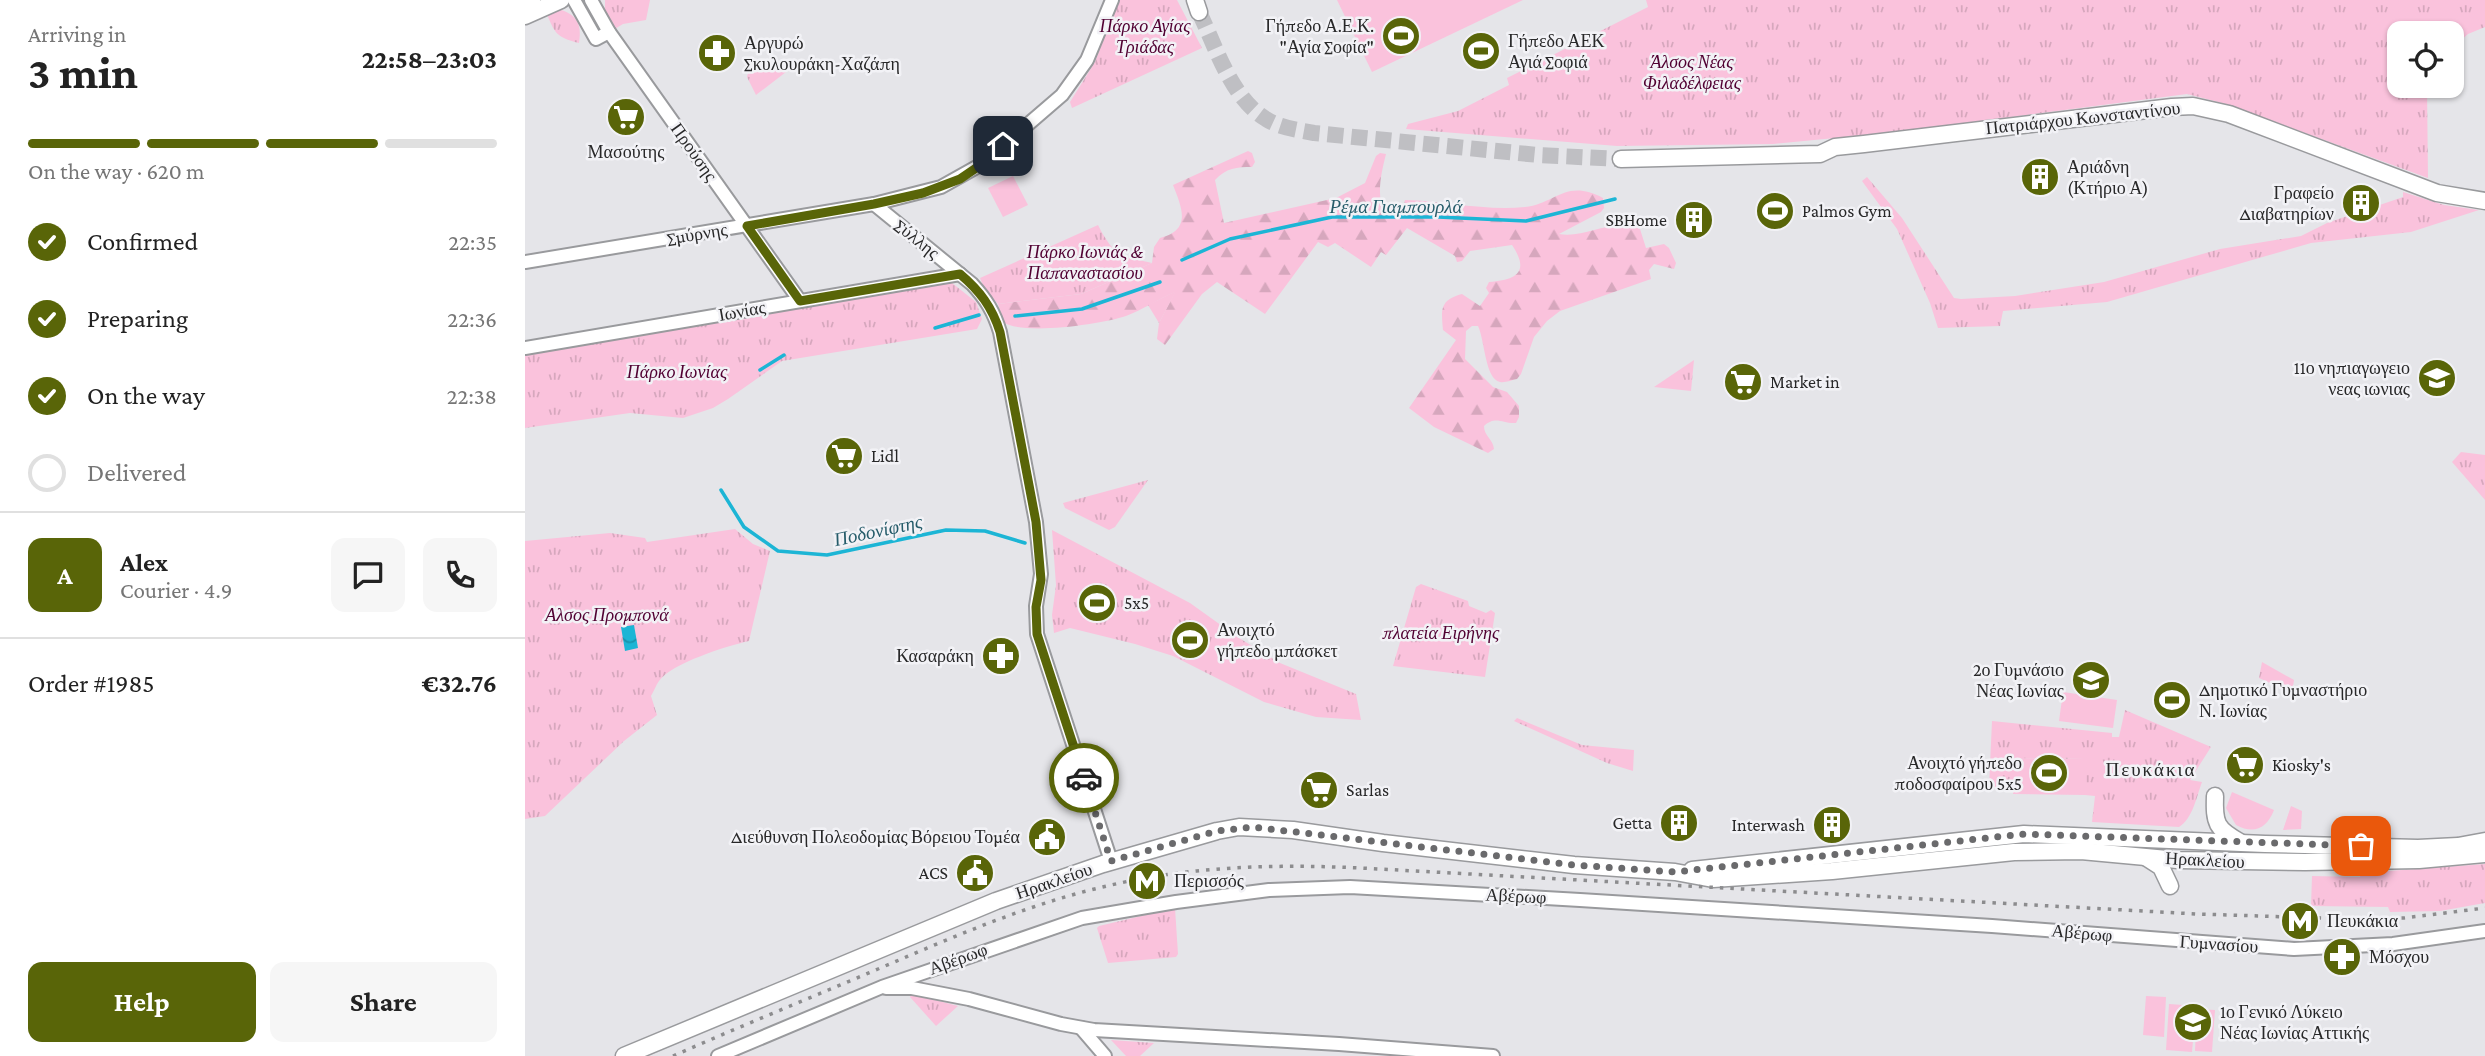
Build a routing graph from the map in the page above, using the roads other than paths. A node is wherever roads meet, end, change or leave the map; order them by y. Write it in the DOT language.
graph roads {
  1 [pos="532,0"];
  2 [pos="561,0"];
  3 [pos="574,0"];
  4 [pos="591,0"];
  5 [pos="1112,0"];
  6 [pos="525,4"];
  7 [pos="525,16"];
  8 [pos="609,32"];
  9 [pos="1621,154"];
  10 [pos="2485,201"];
  11 [pos="874,204"];
  12 [pos="747,226"];
  13 [pos="525,262"];
  14 [pos="960,274"];
  15 [pos="800,301"];
  16 [pos="525,348"];
  17 [pos="2215,796"];
  18 [pos="2485,841"];
  19 [pos="2242,843"];
  20 [pos="2485,854"];
  21 [pos="2145,856"];
  22 [pos="1111,861"];
  23 [pos="1675,872"];
  24 [pos="2170,886"];
  25 [pos="2485,931"];
  26 [pos="2163,940"];
  27 [pos="882,987"];
  28 [pos="1081,1028"];
  29 [pos="1101,1052"];
  30 [pos="624,1056"];
  31 [pos="717,1056"];
  32 [pos="1493,1056"];
  1 -- 6 [label="main road"];
  2 -- 7 [label="main road"];
  3 -- 8 [label="street"];
  4 -- 8 [label="street, Προύσης"];
  5 -- 11 [label="street, Σμύρνης"];
  8 -- 12 [label="street, Προύσης"];
  9 -- 10 [label="main road, Πατριάρχου Κωνσταντίνου"];
  11 -- 12 [label="street, Σμύρνης"];
  11 -- 14 [label="street, Σύλλης"];
  12 -- 13 [label="street, Σμύρνης"];
  12 -- 15 [label="street, Προύσης"];
  14 -- 15 [label="street, Ιωνίας"];
  14 -- 22 [label="street, Σύλλης"];
  15 -- 16 [label="street, Ιωνίας"];
  17 -- 19 [label="main road"];
  18 -- 19 [label="main road, Ηρακλείου"];
  19 -- 23 [label="main road, Ηρακλείου"];
  20 -- 21 [label="main road, Ηρακλείου"];
  21 -- 23 [label="main road, Ηρακλείου"];
  21 -- 24 [label="main road"];
  22 -- 23 [label="main road, Ηρακλείου"];
  22 -- 30 [label="main road, Ηρακλείου"];
  25 -- 26 [label="street, Γυμνασίου"];
  26 -- 27 [label="street, Αβέρωφ"];
  27 -- 28 [label="street"];
  27 -- 31 [label="street"];
  28 -- 29 [label="street"];
  28 -- 32 [label="street"];
}
